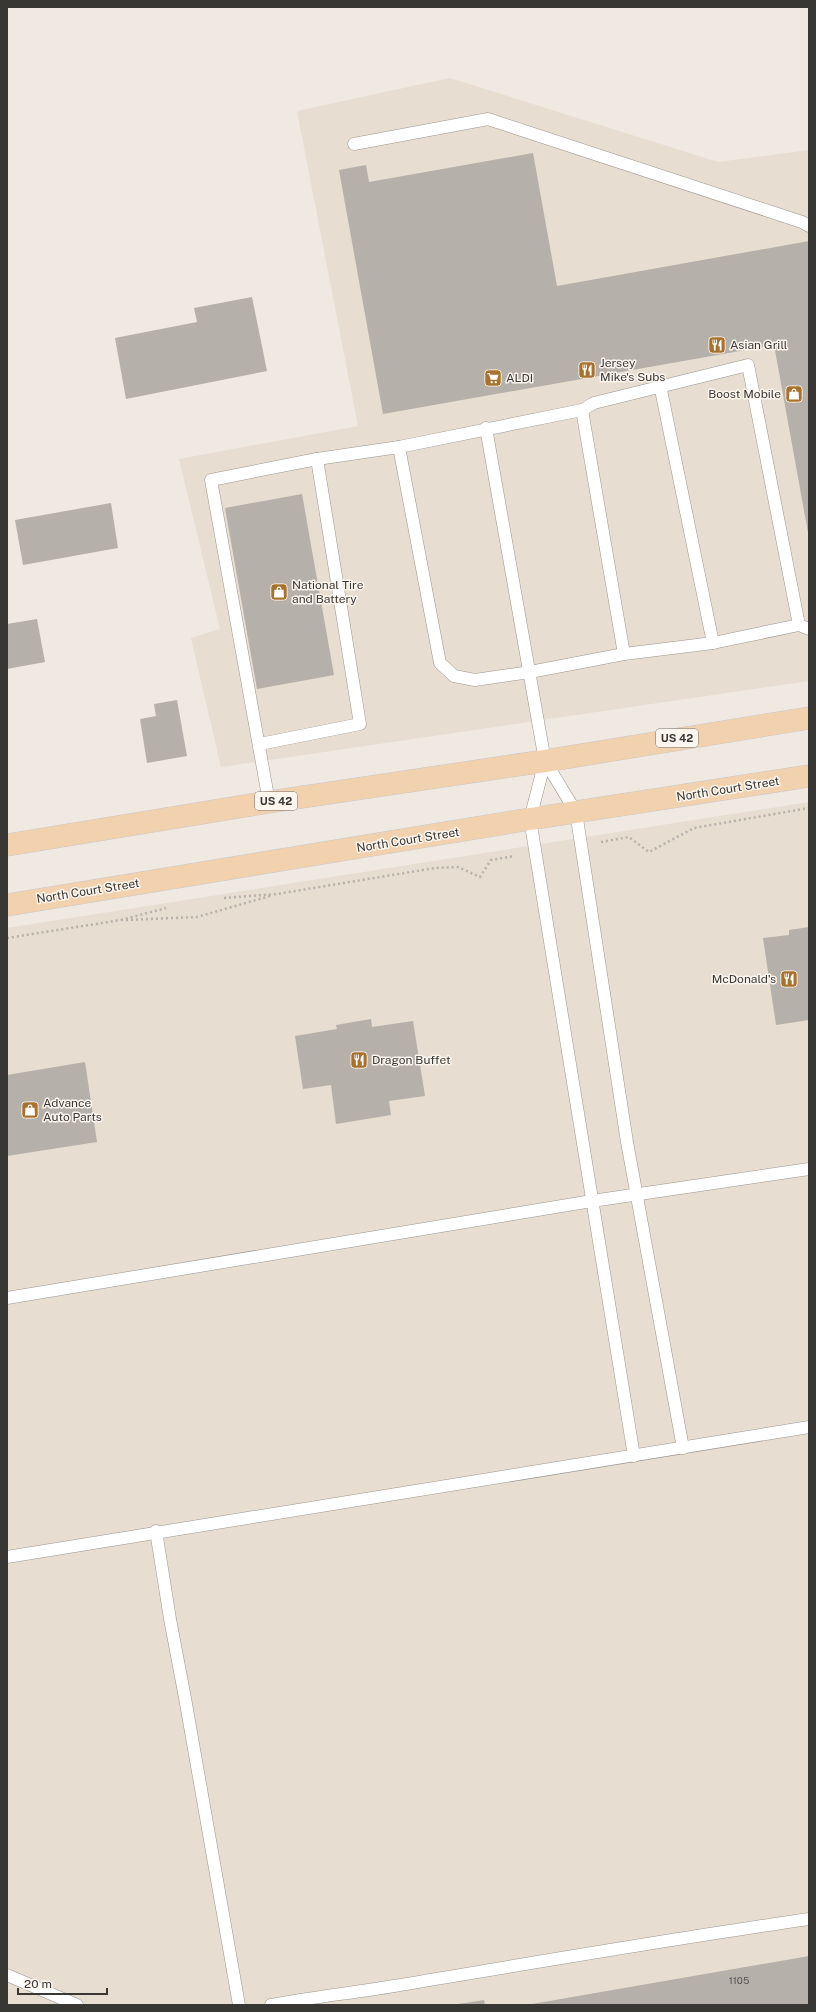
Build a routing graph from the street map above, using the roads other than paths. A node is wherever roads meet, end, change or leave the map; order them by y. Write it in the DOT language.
graph roads {
  1 [pos="354,144"];
  2 [pos="809,226"];
  3 [pos="660,385"];
  4 [pos="582,410"];
  5 [pos="486,428"];
  6 [pos="399,447"];
  7 [pos="317,458"];
  8 [pos="804,627"];
  9 [pos="713,643"];
  10 [pos="624,654"];
  11 [pos="530,672"];
  12 [pos="809,718"];
  13 [pos="260,744"];
  14 [pos="545,761"];
  15 [pos="809,776"];
  16 [pos="269,802"];
  17 [pos="576,812"];
  18 [pos="530,819"];
  19 [pos="7,845"];
  20 [pos="7,905"];
  21 [pos="809,1169"];
  22 [pos="636,1195"];
  23 [pos="592,1201"];
  24 [pos="7,1298"];
  25 [pos="809,1427"];
  26 [pos="683,1448"];
  27 [pos="634,1456"];
  28 [pos="156,1531"];
  29 [pos="7,1557"];
  30 [pos="809,1919"];
  31 [pos="7,1975"];
  32 [pos="77,2005"];
  33 [pos="239,2005"];
  34 [pos="271,2005"];
  1 -- 2 [label="lane"];
  3 -- 4 [label="lane"];
  3 -- 8 [label="lane"];
  3 -- 9 [label="lane"];
  4 -- 5 [label="lane"];
  4 -- 10 [label="lane"];
  5 -- 6 [label="lane"];
  5 -- 11 [label="lane"];
  6 -- 7 [label="lane"];
  6 -- 11 [label="lane"];
  7 -- 13 [label="lane"];
  7 -- 13 [label="lane"];
  8 -- 9 [label="lane"];
  9 -- 10 [label="lane"];
  10 -- 11 [label="lane"];
  11 -- 14 [label="lane"];
  12 -- 14 [label="main road, US 42"];
  13 -- 16 [label="lane"];
  14 -- 16 [label="main road, US 42"];
  14 -- 17 [label="lane"];
  14 -- 18 [label="lane"];
  15 -- 17 [label="main road, North Court Street"];
  16 -- 19 [label="main road, US 42"];
  17 -- 18 [label="main road, North Court Street"];
  17 -- 22 [label="lane"];
  18 -- 20 [label="main road, North Court Street"];
  18 -- 23 [label="lane"];
  21 -- 22 [label="lane"];
  22 -- 23 [label="lane"];
  22 -- 26 [label="lane"];
  23 -- 24 [label="lane"];
  23 -- 27 [label="lane"];
  25 -- 26 [label="lane"];
  26 -- 27 [label="lane"];
  27 -- 28 [label="lane"];
  28 -- 29 [label="lane"];
  28 -- 33 [label="lane"];
  30 -- 34 [label="lane"];
  31 -- 32 [label="lane"];
}
